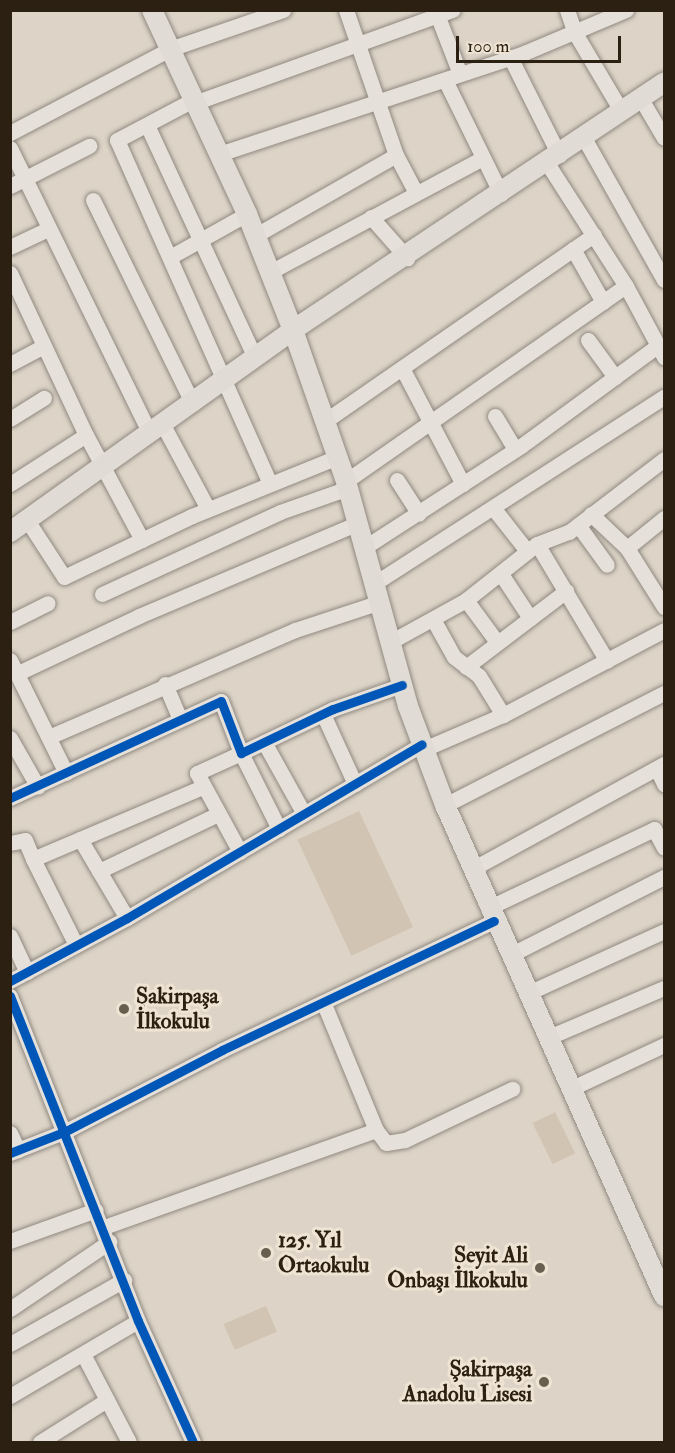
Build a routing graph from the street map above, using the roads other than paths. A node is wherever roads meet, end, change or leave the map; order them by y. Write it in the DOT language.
graph roads {
  1 [pos="152,10"];
  2 [pos="282,10"];
  3 [pos="346,10"];
  4 [pos="453,10"];
  5 [pos="567,10"];
  6 [pos="626,10"];
  7 [pos="438,17"];
  8 [pos="575,33"];
  9 [pos="359,44"];
  10 [pos="170,49"];
  11 [pos="510,57"];
  12 [pos="460,74"];
  13 [pos="445,80"];
  14 [pos="664,83"];
  15 [pos="641,99"];
  16 [pos="380,100"];
  17 [pos="194,102"];
  18 [pos="622,112"];
  19 [pos="147,125"];
  20 [pos="10,134"];
  21 [pos="584,138"];
  22 [pos="664,138"];
  23 [pos="89,146"];
  24 [pos="10,148"];
  25 [pos="219,154"];
  26 [pos="396,155"];
  27 [pos="480,159"];
  28 [pos="553,159"];
  29 [pos="17,182"];
  30 [pos="415,191"];
  31 [pos="501,194"];
  32 [pos="93,200"];
  33 [pos="247,214"];
  34 [pos="371,217"];
  35 [pos="48,229"];
  36 [pos="256,235"];
  37 [pos="594,235"];
  38 [pos="202,239"];
  39 [pos="10,247"];
  40 [pos="573,249"];
  41 [pos="170,257"];
  42 [pos="407,258"];
  43 [pos="270,272"];
  44 [pos="10,273"];
  45 [pos="664,280"];
  46 [pos="626,286"];
  47 [pos="603,302"];
  48 [pos="293,330"];
  49 [pos="588,340"];
  50 [pos="44,346"];
  51 [pos="661,352"];
  52 [pos="255,358"];
  53 [pos="10,364"];
  54 [pos="402,368"];
  55 [pos="615,377"];
  56 [pos="227,381"];
  57 [pos="664,397"];
  58 [pos="44,398"];
  59 [pos="193,404"];
  60 [pos="495,416"];
  61 [pos="10,420"];
  62 [pos="325,421"];
  63 [pos="430,423"];
  64 [pos="157,430"];
  65 [pos="86,435"];
  66 [pos="515,449"];
  67 [pos="337,457"];
  68 [pos="664,459"];
  69 [pos="102,467"];
  70 [pos="397,480"];
  71 [pos="10,484"];
  72 [pos="270,484"];
  73 [pos="463,484"];
  74 [pos="347,485"];
  75 [pos="208,509"];
  76 [pos="494,509"];
  77 [pos="419,514"];
  78 [pos="591,514"];
  79 [pos="664,518"];
  80 [pos="27,520"];
  81 [pos="358,523"];
  82 [pos="578,525"];
  83 [pos="10,532"];
  84 [pos="142,540"];
  85 [pos="365,547"];
  86 [pos="532,547"];
  87 [pos="627,548"];
  88 [pos="607,565"];
  89 [pos="501,574"];
  90 [pos="566,591"];
  91 [pos="377,592"];
  92 [pos="102,594"];
  93 [pos="466,600"];
  94 [pos="48,603"];
  95 [pos="664,607"];
  96 [pos="530,618"];
  97 [pos="434,621"];
  98 [pos="10,622"];
  99 [pos="664,630"];
  100 [pos="390,642"];
  101 [pos="496,642"];
  102 [pos="607,661"];
  103 [pos="14,667"];
  104 [pos="466,667"];
  105 [pos="165,684"];
  106 [pos="402,685"];
  107 [pos="664,693"];
  108 [pos="323,714"];
  109 [pos="502,715"];
  110 [pos="180,718"];
  111 [pos="49,737"];
  112 [pos="264,742"];
  113 [pos="13,746"];
  114 [pos="423,747"];
  115 [pos="241,753"];
  116 [pos="661,767"];
  117 [pos="66,773"];
  118 [pos="355,784"];
  119 [pos="664,784"];
  120 [pos="38,787"];
  121 [pos="203,787"];
  122 [pos="10,798"];
  123 [pos="445,805"];
  124 [pos="218,814"];
  125 [pos="304,814"];
  126 [pos="279,829"];
  127 [pos="80,839"];
  128 [pos="10,843"];
  129 [pos="664,848"];
  130 [pos="240,852"];
  131 [pos="33,859"];
  132 [pos="472,869"];
  133 [pos="99,871"];
  134 [pos="664,877"];
  135 [pos="491,915"];
  136 [pos="127,918"];
  137 [pos="664,931"];
  138 [pos="10,936"];
  139 [pos="76,945"];
  140 [pos="510,955"];
  141 [pos="27,972"];
  142 [pos="10,981"];
  143 [pos="664,988"];
  144 [pos="528,993"];
  145 [pos="12,1004"];
  146 [pos="324,1004"];
  147 [pos="549,1037"];
  148 [pos="664,1045"];
  149 [pos="572,1088"];
  150 [pos="512,1089"];
  151 [pos="376,1130"];
  152 [pos="66,1131"];
  153 [pos="10,1133"];
  154 [pos="14,1151"];
  155 [pos="96,1210"];
  156 [pos="104,1227"];
  157 [pos="10,1240"];
  158 [pos="109,1242"];
  159 [pos="124,1280"];
  160 [pos="664,1296"];
  161 [pos="10,1309"];
  162 [pos="138,1321"];
  163 [pos="10,1344"];
  164 [pos="83,1354"];
  165 [pos="10,1396"];
  166 [pos="106,1400"];
  167 [pos="57,1438"];
  168 [pos="40,1443"];
  169 [pos="129,1443"];
  170 [pos="193,1443"];
  1 -- 10 [label="main road"];
  2 -- 10 [label="street"];
  3 -- 9 [label="street"];
  4 -- 7 [label="street"];
  5 -- 8 [label="street"];
  6 -- 8 [label="street"];
  7 -- 9 [label="street"];
  7 -- 12 [label="street"];
  8 -- 11 [label="street"];
  8 -- 18 [label="street"];
  9 -- 16 [label="street"];
  9 -- 17 [label="street"];
  10 -- 17 [label="main road"];
  10 -- 20 [label="street"];
  11 -- 12 [label="street"];
  11 -- 28 [label="street"];
  12 -- 13 [label="street"];
  13 -- 16 [label="street"];
  13 -- 27 [label="street"];
  14 -- 15 [label="main road"];
  15 -- 18 [label="main road"];
  15 -- 22 [label="street"];
  16 -- 25 [label="street"];
  16 -- 26 [label="street"];
  17 -- 19 [label="street"];
  17 -- 25 [label="main road"];
  18 -- 21 [label="main road"];
  19 -- 38 [label="street"];
  19 -- 41 [label="street"];
  21 -- 28 [label="main road"];
  21 -- 45 [label="street"];
  23 -- 29 [label="street"];
  24 -- 29 [label="street"];
  25 -- 33 [label="main road"];
  26 -- 30 [label="street"];
  26 -- 36 [label="street"];
  27 -- 30 [label="street"];
  27 -- 31 [label="street"];
  28 -- 31 [label="main road"];
  28 -- 37 [label="street"];
  29 -- 35 [label="street"];
  30 -- 34 [label="street"];
  31 -- 42 [label="main road"];
  32 -- 59 [label="street"];
  33 -- 36 [label="main road"];
  33 -- 38 [label="street"];
  34 -- 42 [label="street"];
  34 -- 43 [label="street"];
  35 -- 39 [label="street"];
  35 -- 64 [label="street"];
  36 -- 43 [label="main road"];
  37 -- 40 [label="street"];
  37 -- 46 [label="street"];
  38 -- 41 [label="street"];
  38 -- 52 [label="street"];
  40 -- 47 [label="street"];
  40 -- 54 [label="street"];
  41 -- 56 [label="street"];
  42 -- 48 [label="main road"];
  43 -- 48 [label="main road"];
  44 -- 50 [label="street"];
  46 -- 47 [label="street"];
  46 -- 51 [label="street"];
  47 -- 63 [label="street"];
  48 -- 52 [label="main road"];
  48 -- 62 [label="main road"];
  49 -- 55 [label="street"];
  50 -- 53 [label="street"];
  50 -- 65 [label="street"];
  51 -- 55 [label="street"];
  52 -- 56 [label="main road"];
  54 -- 62 [label="street"];
  54 -- 63 [label="street"];
  55 -- 66 [label="street"];
  56 -- 59 [label="main road"];
  56 -- 72 [label="street"];
  57 -- 76 [label="street"];
  58 -- 61 [label="street"];
  59 -- 64 [label="main road"];
  60 -- 66 [label="street"];
  62 -- 67 [label="main road"];
  63 -- 73 [label="street"];
  63 -- 74 [label="street"];
  64 -- 69 [label="main road"];
  64 -- 75 [label="street"];
  65 -- 69 [label="street"];
  65 -- 71 [label="street"];
  66 -- 73 [label="street"];
  67 -- 72 [label="street"];
  67 -- 74 [label="main road"];
  68 -- 78 [label="street"];
  69 -- 80 [label="main road"];
  69 -- 84 [label="street"];
  70 -- 77 [label="street"];
  72 -- 75 [label="street"];
  73 -- 77 [label="street"];
  74 -- 81 [label="main road"];
  74 -- 92 [label="street"];
  75 -- 84 [label="street"];
  76 -- 86 [label="street"];
  76 -- 91 [label="street"];
  77 -- 85 [label="street"];
  78 -- 82 [label="street"];
  78 -- 87 [label="street"];
  79 -- 87 [label="street"];
  80 -- 83 [label="main road"];
  80 -- 84 [label="street"];
  81 -- 85 [label="main road"];
  81 -- 103 [label="street"];
  82 -- 86 [label="street"];
  82 -- 88 [label="street"];
  85 -- 91 [label="main road"];
  86 -- 89 [label="street"];
  86 -- 90 [label="street"];
  87 -- 95 [label="street"];
  89 -- 93 [label="street"];
  89 -- 96 [label="street"];
  90 -- 96 [label="street"];
  90 -- 102 [label="street"];
  91 -- 100 [label="main road"];
  91 -- 105 [label="street"];
  93 -- 97 [label="street"];
  93 -- 101 [label="street"];
  94 -- 98 [label="street"];
  96 -- 101 [label="street"];
  97 -- 100 [label="street"];
  97 -- 104 [label="street"];
  99 -- 102 [label="street"];
  100 -- 106 [label="main road"];
  101 -- 104 [label="street"];
  102 -- 109 [label="street"];
  103 -- 111 [label="street"];
  104 -- 109 [label="street"];
  105 -- 110 [label="street"];
  105 -- 111 [label="street"];
  106 -- 108 [label="street"];
  106 -- 114 [label="main road"];
  107 -- 123 [label="street"];
  108 -- 112 [label="street"];
  108 -- 118 [label="street"];
  109 -- 114 [label="street"];
  110 -- 115 [label="street"];
  110 -- 117 [label="street"];
  111 -- 117 [label="street"];
  112 -- 115 [label="street"];
  112 -- 125 [label="street"];
  113 -- 120 [label="street"];
  114 -- 118 [label="street"];
  114 -- 123 [label="main road"];
  115 -- 121 [label="street"];
  115 -- 126 [label="street"];
  116 -- 119 [label="street"];
  116 -- 132 [label="street"];
  117 -- 120 [label="street"];
  118 -- 125 [label="street"];
  120 -- 122 [label="street"];
  121 -- 124 [label="street"];
  121 -- 127 [label="street"];
  123 -- 132 [label="main road"];
  124 -- 130 [label="street"];
  124 -- 133 [label="street"];
  125 -- 126 [label="street"];
  126 -- 130 [label="street"];
  127 -- 131 [label="street"];
  127 -- 133 [label="street"];
  128 -- 131 [label="street"];
  129 -- 135 [label="street"];
  130 -- 136 [label="street"];
  131 -- 139 [label="street"];
  132 -- 135 [label="main road"];
  133 -- 136 [label="street"];
  134 -- 140 [label="street"];
  135 -- 140 [label="main road"];
  135 -- 146 [label="street"];
  136 -- 139 [label="street"];
  137 -- 144 [label="street"];
  138 -- 141 [label="street"];
  139 -- 141 [label="street"];
  140 -- 144 [label="main road"];
  141 -- 142 [label="street"];
  143 -- 147 [label="street"];
  144 -- 147 [label="main road"];
  145 -- 152 [label="street"];
  146 -- 151 [label="street"];
  146 -- 152 [label="street"];
  147 -- 149 [label="main road"];
  148 -- 149 [label="street"];
  149 -- 160 [label="main road"];
  150 -- 151 [label="street"];
  151 -- 156 [label="street"];
  152 -- 154 [label="street"];
  152 -- 155 [label="street"];
  153 -- 154 [label="street"];
  155 -- 156 [label="street"];
  155 -- 157 [label="street"];
  156 -- 158 [label="street"];
  158 -- 159 [label="street"];
  158 -- 161 [label="street"];
  159 -- 162 [label="street"];
  159 -- 163 [label="street"];
  162 -- 164 [label="street"];
  162 -- 170 [label="street"];
  164 -- 165 [label="street"];
  164 -- 166 [label="street"];
  166 -- 167 [label="street"];
  166 -- 169 [label="street"];
  167 -- 168 [label="street"];
}
